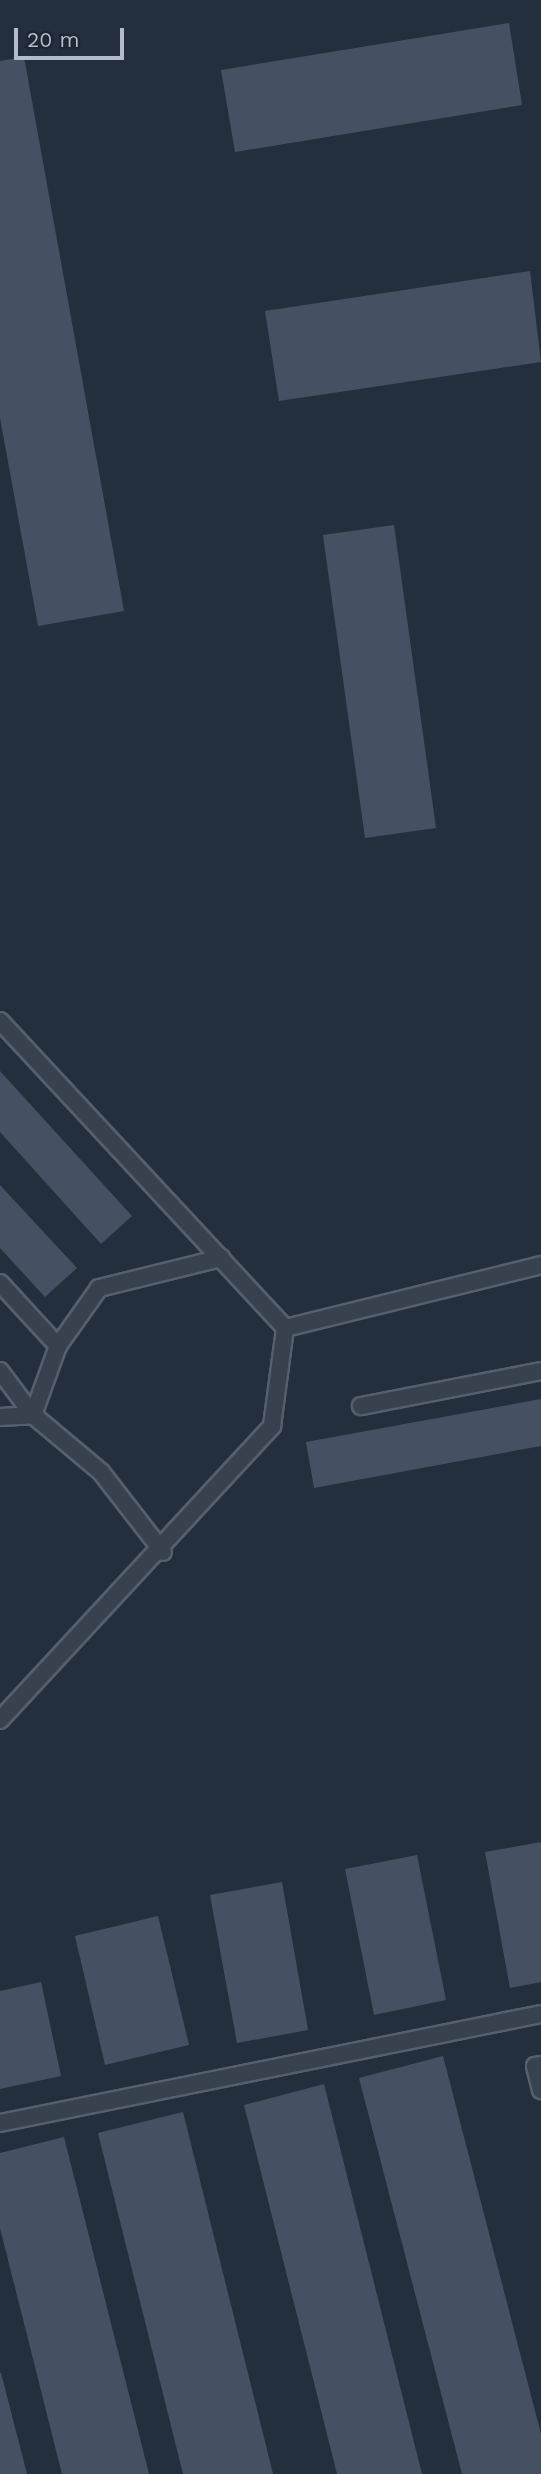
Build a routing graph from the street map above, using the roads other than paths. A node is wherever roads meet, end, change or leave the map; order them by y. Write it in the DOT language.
graph roads {
  1 [pos="0,1021"];
  2 [pos="220,1258"];
  3 [pos="541,1265"];
  4 [pos="0,1283"];
  5 [pos="285,1328"];
  6 [pos="58,1346"];
  7 [pos="0,1371"];
  8 [pos="541,1371"];
  9 [pos="361,1406"];
  10 [pos="33,1415"];
  11 [pos="0,1417"];
  12 [pos="163,1552"];
  13 [pos="0,1720"];
  14 [pos="541,2014"];
  15 [pos="541,2065"];
  16 [pos="541,2090"];
  17 [pos="0,2123"];
  1 -- 2 [label="lane"];
  2 -- 5 [label="lane"];
  2 -- 6 [label="lane"];
  3 -- 5 [label="lane"];
  4 -- 6 [label="lane"];
  5 -- 12 [label="lane"];
  6 -- 10 [label="lane"];
  7 -- 10 [label="lane"];
  8 -- 9 [label="lane"];
  10 -- 11 [label="lane"];
  10 -- 12 [label="lane"];
  12 -- 13 [label="lane"];
  14 -- 17 [label="lane"];
  15 -- 16 [label="lane"];
}
